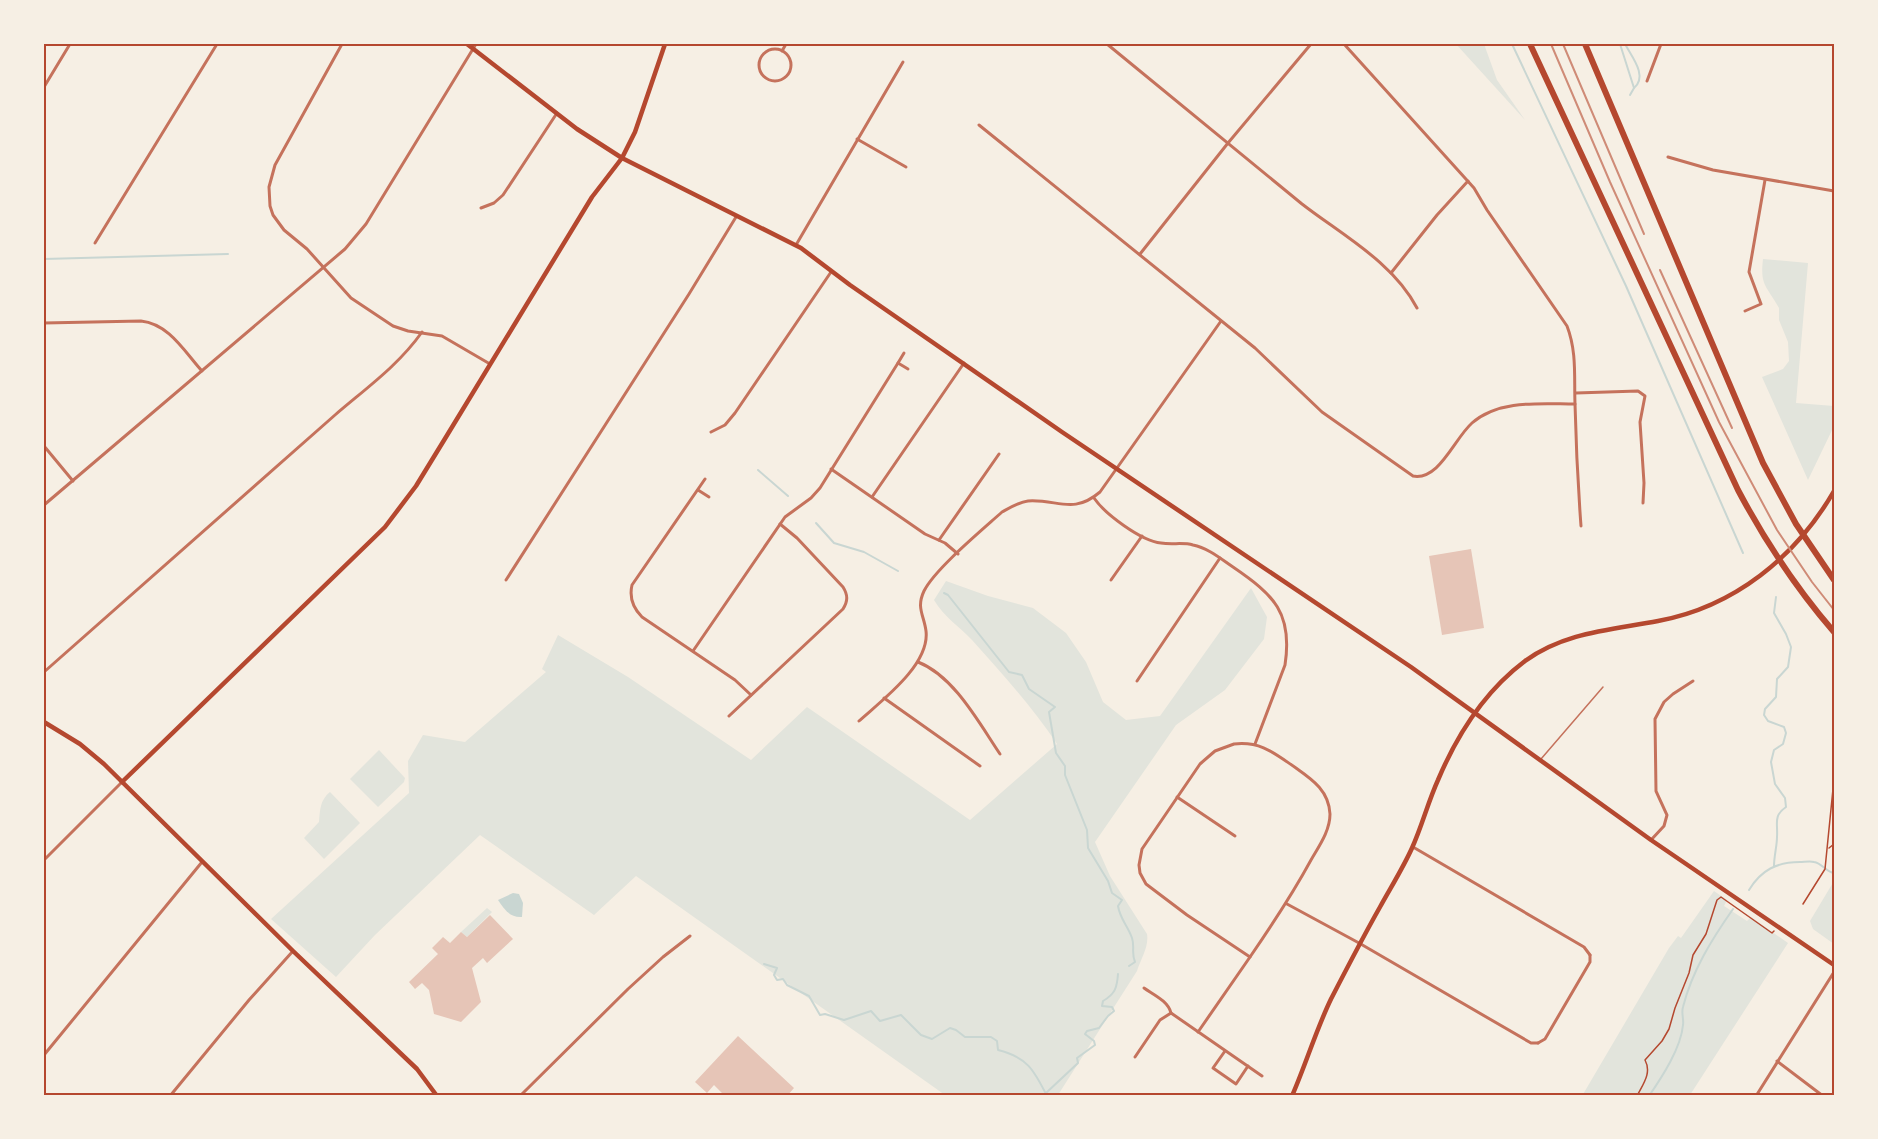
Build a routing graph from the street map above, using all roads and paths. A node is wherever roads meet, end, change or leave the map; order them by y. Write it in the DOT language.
graph roads {
  1 [pos="70,44"];
  2 [pos="217,44"];
  3 [pos="342,44"];
  4 [pos="467,44"];
  5 [pos="665,44"];
  6 [pos="786,44"];
  7 [pos="1107,44"];
  8 [pos="1311,44"];
  9 [pos="1344,44"];
  10 [pos="1530,44"];
  11 [pos="1585,44"];
  12 [pos="1661,44"];
  13 [pos="474,46"];
  14 [pos="782,51"];
  15 [pos="903,62"];
  16 [pos="1647,81"];
  17 [pos="44,87"];
  18 [pos="557,113"];
  19 [pos="979,124"];
  20 [pos="857,139"];
  21 [pos="1228,143"];
  22 [pos="1668,156"];
  23 [pos="622,158"];
  24 [pos="906,167"];
  25 [pos="1765,180"];
  26 [pos="1468,181"];
  27 [pos="1834,191"];
  28 [pos="481,208"];
  29 [pos="737,215"];
  30 [pos="95,243"];
  31 [pos="796,245"];
  32 [pos="1140,255"];
  33 [pos="323,268"];
  34 [pos="832,272"];
  35 [pos="1391,273"];
  36 [pos="1417,308"];
  37 [pos="1745,310"];
  38 [pos="1221,321"];
  39 [pos="44,323"];
  40 [pos="422,332"];
  41 [pos="904,353"];
  42 [pos="898,363"];
  43 [pos="964,363"];
  44 [pos="490,364"];
  45 [pos="908,369"];
  46 [pos="202,371"];
  47 [pos="1576,393"];
  48 [pos="1575,404"];
  49 [pos="711,432"];
  50 [pos="44,446"];
  51 [pos="999,454"];
  52 [pos="1117,469"];
  53 [pos="831,470"];
  54 [pos="705,479"];
  55 [pos="73,481"];
  56 [pos="698,490"];
  57 [pos="1834,491"];
  58 [pos="709,497"];
  59 [pos="872,497"];
  60 [pos="1094,498"];
  61 [pos="1643,503"];
  62 [pos="44,505"];
  63 [pos="780,524"];
  64 [pos="1581,526"];
  65 [pos="1142,536"];
  66 [pos="939,540"];
  67 [pos="958,554"];
  68 [pos="1220,558"];
  69 [pos="506,580"];
  70 [pos="1111,580"];
  71 [pos="1834,580"];
  72 [pos="1834,632"];
  73 [pos="693,651"];
  74 [pos="918,662"];
  75 [pos="44,672"];
  76 [pos="1137,681"];
  77 [pos="1693,681"];
  78 [pos="1603,687"];
  79 [pos="751,695"];
  80 [pos="885,698"];
  81 [pos="1474,714"];
  82 [pos="729,716"];
  83 [pos="859,721"];
  84 [pos="44,722"];
  85 [pos="1255,744"];
  86 [pos="1000,754"];
  87 [pos="1540,760"];
  88 [pos="980,766"];
  89 [pos="1834,779"];
  90 [pos="122,782"];
  91 [pos="1177,797"];
  92 [pos="1235,836"];
  93 [pos="1651,840"];
  94 [pos="1834,844"];
  95 [pos="1413,847"];
  96 [pos="1828,848"];
  97 [pos="44,860"];
  98 [pos="203,862"];
  99 [pos="1287,904"];
  100 [pos="1803,904"];
  101 [pos="1777,926"];
  102 [pos="690,936"];
  103 [pos="1359,943"];
  104 [pos="293,951"];
  105 [pos="1596,953"];
  106 [pos="1590,954"];
  107 [pos="1250,957"];
  108 [pos="1834,965"];
  109 [pos="1834,972"];
  110 [pos="1144,988"];
  111 [pos="1171,1013"];
  112 [pos="1198,1032"];
  113 [pos="1538,1043"];
  114 [pos="1539,1048"];
  115 [pos="1225,1050"];
  116 [pos="44,1055"];
  117 [pos="1135,1057"];
  118 [pos="1777,1061"];
  119 [pos="1248,1066"];
  120 [pos="1262,1076"];
  121 [pos="170,1095"];
  122 [pos="436,1095"];
  123 [pos="520,1095"];
  124 [pos="1292,1095"];
  125 [pos="1638,1095"];
  126 [pos="1756,1095"];
  127 [pos="1823,1095"];
  1 -- 17 [label="street"];
  2 -- 30 [label="street"];
  3 -- 33 [label="street"];
  4 -- 13 [label="main road"];
  5 -- 23 [label="main road"];
  6 -- 14 [label="street"];
  7 -- 21 [label="street"];
  8 -- 21 [label="street"];
  9 -- 26 [label="street"];
  10 -- 72 [label="highway"];
  11 -- 71 [label="highway"];
  12 -- 16 [label="street"];
  13 -- 18 [label="main road"];
  13 -- 33 [label="street"];
  14 -- 14 [label="street"];
  15 -- 20 [label="street"];
  18 -- 23 [label="main road"];
  18 -- 28 [label="street"];
  19 -- 32 [label="street"];
  20 -- 24 [label="street"];
  20 -- 31 [label="street"];
  21 -- 32 [label="street"];
  21 -- 35 [label="street"];
  22 -- 25 [label="street"];
  23 -- 29 [label="main road"];
  23 -- 44 [label="main road"];
  25 -- 27 [label="street"];
  25 -- 37 [label="street"];
  26 -- 35 [label="street"];
  26 -- 47 [label="street"];
  29 -- 31 [label="main road"];
  29 -- 69 [label="street"];
  31 -- 34 [label="main road"];
  32 -- 38 [label="street"];
  33 -- 40 [label="street"];
  33 -- 46 [label="street"];
  34 -- 43 [label="main road"];
  34 -- 49 [label="street"];
  35 -- 36 [label="street"];
  38 -- 48 [label="street"];
  38 -- 52 [label="street"];
  39 -- 46 [label="street"];
  40 -- 44 [label="street"];
  40 -- 75 [label="street"];
  41 -- 42 [label="street"];
  42 -- 45 [label="street"];
  42 -- 53 [label="street"];
  43 -- 52 [label="main road"];
  43 -- 59 [label="street"];
  44 -- 90 [label="main road"];
  46 -- 55 [label="street"];
  47 -- 48 [label="street"];
  47 -- 61 [label="street"];
  48 -- 64 [label="street"];
  50 -- 55 [label="street"];
  51 -- 66 [label="street"];
  52 -- 60 [label="street"];
  52 -- 81 [label="main road"];
  53 -- 59 [label="street"];
  53 -- 63 [label="street"];
  54 -- 56 [label="street"];
  55 -- 62 [label="street"];
  56 -- 58 [label="street"];
  56 -- 73 [label="street"];
  57 -- 81 [label="main road"];
  59 -- 66 [label="street"];
  60 -- 65 [label="street"];
  60 -- 67 [label="street"];
  63 -- 73 [label="street"];
  63 -- 79 [label="street"];
  65 -- 68 [label="street"];
  65 -- 70 [label="street"];
  66 -- 67 [label="street"];
  67 -- 74 [label="street"];
  68 -- 76 [label="street"];
  68 -- 85 [label="street"];
  73 -- 79 [label="street"];
  74 -- 80 [label="street"];
  74 -- 86 [label="street"];
  77 -- 93 [label="street"];
  78 -- 87 [label="lane"];
  79 -- 82 [label="street"];
  80 -- 83 [label="street"];
  80 -- 88 [label="street"];
  81 -- 87 [label="main road"];
  81 -- 95 [label="main road"];
  84 -- 90 [label="main road"];
  85 -- 91 [label="street"];
  85 -- 99 [label="street"];
  87 -- 93 [label="main road"];
  89 -- 96 [label="path"];
  90 -- 97 [label="street"];
  90 -- 98 [label="main road"];
  91 -- 92 [label="street"];
  91 -- 107 [label="street"];
  93 -- 101 [label="main road"];
  94 -- 96 [label="path"];
  95 -- 103 [label="main road"];
  95 -- 106 [label="street"];
  96 -- 100 [label="path"];
  98 -- 104 [label="main road"];
  98 -- 116 [label="street"];
  99 -- 103 [label="street"];
  99 -- 107 [label="street"];
  101 -- 108 [label="main road"];
  101 -- 125 [label="path"];
  102 -- 123 [label="street"];
  103 -- 113 [label="street"];
  103 -- 124 [label="main road"];
  104 -- 121 [label="street"];
  104 -- 122 [label="main road"];
  105 -- 106 [label="street"];
  106 -- 113 [label="street"];
  107 -- 112 [label="street"];
  109 -- 118 [label="street"];
  110 -- 111 [label="street"];
  111 -- 112 [label="street"];
  111 -- 117 [label="street"];
  112 -- 115 [label="street"];
  113 -- 114 [label="street"];
  115 -- 119 [label="street"];
  115 -- 119 [label="street"];
  118 -- 126 [label="street"];
  118 -- 127 [label="street"];
  119 -- 120 [label="street"];
}
